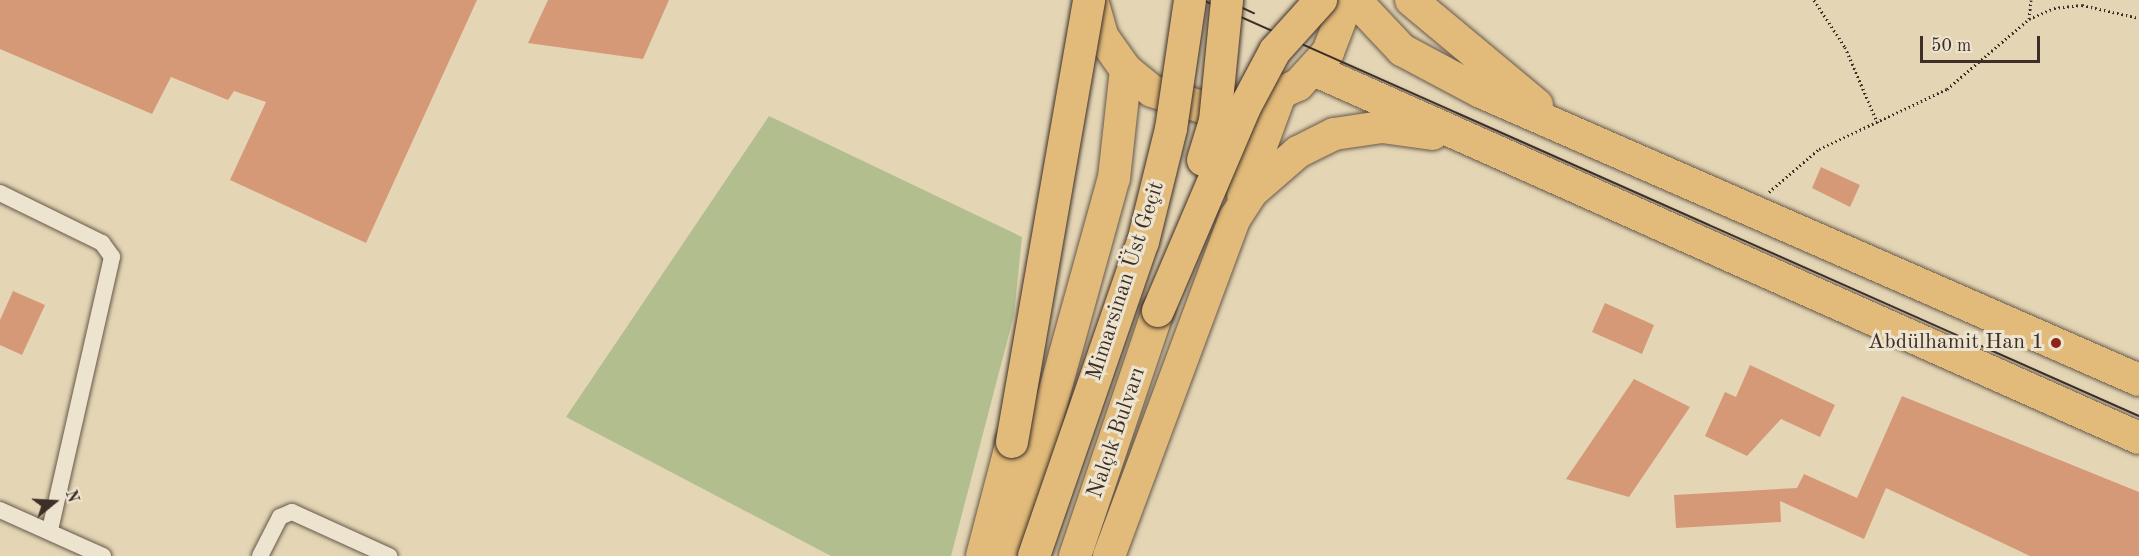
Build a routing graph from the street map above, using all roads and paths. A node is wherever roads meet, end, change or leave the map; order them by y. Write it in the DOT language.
graph roads {
  1 [pos="1190,0"];
  2 [pos="1227,0"];
  3 [pos="1321,0"];
  4 [pos="1348,0"];
  5 [pos="1355,0"];
  6 [pos="1411,0"];
  7 [pos="1814,0"];
  8 [pos="2031,0"];
  9 [pos="1087,4"];
  10 [pos="2139,18"];
  11 [pos="2029,19"];
  12 [pos="1126,70"];
  13 [pos="1314,70"];
  14 [pos="1279,97"];
  15 [pos="1878,124"];
  16 [pos="1564,126"];
  17 [pos="1530,167"];
  18 [pos="0,193"];
  19 [pos="1755,210"];
  20 [pos="1235,218"];
  21 [pos="1158,311"];
  22 [pos="2139,380"];
  23 [pos="2139,438"];
  24 [pos="0,510"];
  25 [pos="50,530"];
  26 [pos="104,556"];
  27 [pos="260,556"];
  28 [pos="389,556"];
  29 [pos="982,556"];
  30 [pos="1010,556"];
  31 [pos="1034,556"];
  32 [pos="1075,556"];
  33 [pos="1109,556"];
  1 -- 31 [label="highway, Mimarsinan Üst Geçit, bridge"];
  2 -- 21 [label="highway, Mimarsinan Üst Geçit, bridge"];
  3 -- 21 [label="highway, bridge"];
  4 -- 13 [label="highway"];
  5 -- 16 [label="highway"];
  6 -- 16 [label="highway"];
  7 -- 15 [label="path"];
  8 -- 11 [label="path"];
  9 -- 12 [label="highway"];
  9 -- 29 [label="highway, bridge"];
  10 -- 11 [label="path"];
  11 -- 15 [label="path"];
  12 -- 14 [label="highway"];
  12 -- 30 [label="highway"];
  13 -- 14 [label="highway"];
  13 -- 17 [label="highway"];
  14 -- 20 [label="highway"];
  15 -- 19 [label="path"];
  16 -- 19 [label="highway"];
  17 -- 20 [label="highway"];
  17 -- 23 [label="highway"];
  18 -- 25 [label="street"];
  19 -- 22 [label="highway"];
  20 -- 33 [label="highway"];
  21 -- 32 [label="highway, Nalçık Bulvarı"];
  24 -- 25 [label="street"];
  25 -- 26 [label="street"];
  27 -- 28 [label="street"];
}
